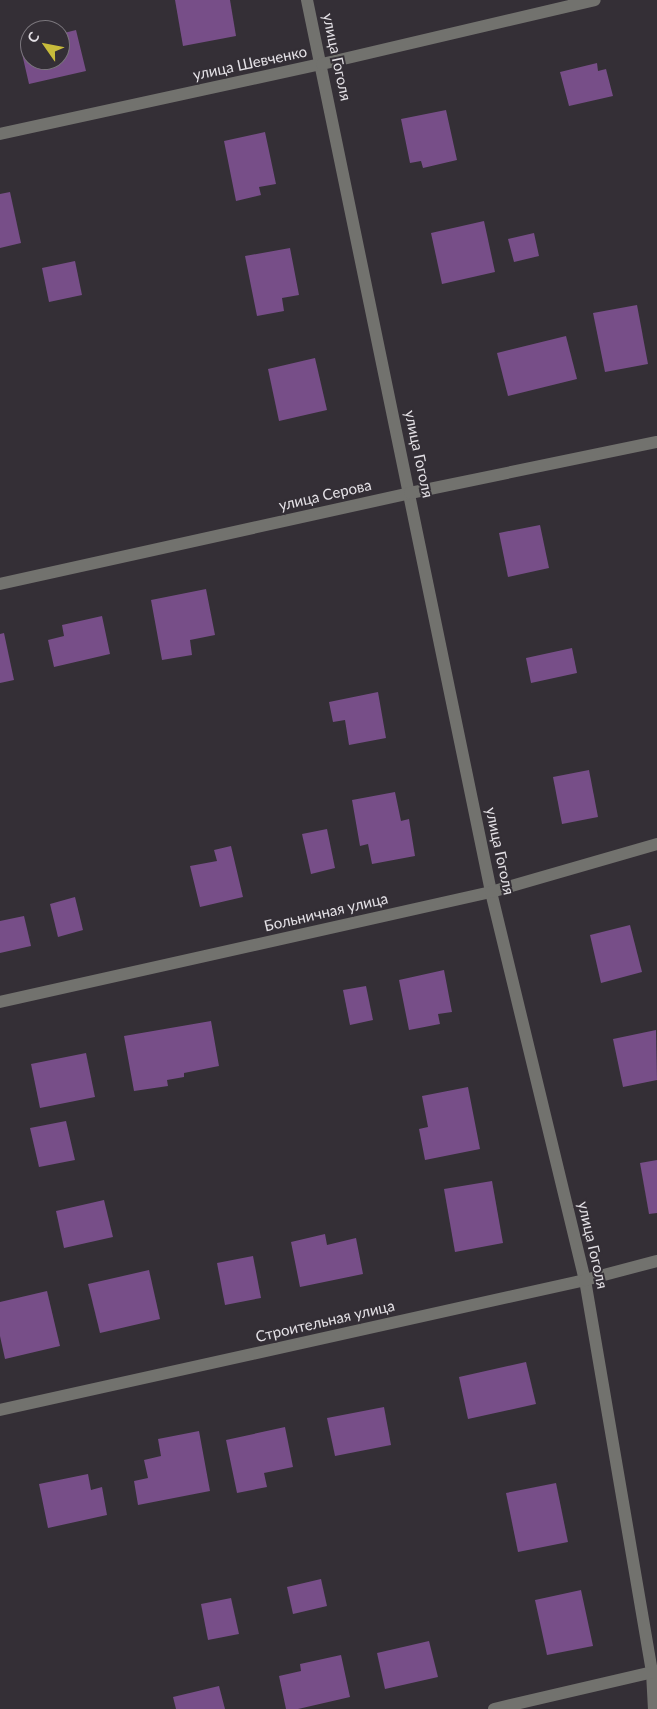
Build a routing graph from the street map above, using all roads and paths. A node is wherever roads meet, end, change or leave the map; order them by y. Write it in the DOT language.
graph roads {
  1 [pos="307,0"];
  2 [pos="595,0"];
  3 [pos="322,64"];
  4 [pos="0,134"];
  5 [pos="657,442"];
  6 [pos="410,493"];
  7 [pos="0,584"];
  8 [pos="657,844"];
  9 [pos="491,892"];
  10 [pos="0,1002"];
  11 [pos="657,1261"];
  12 [pos="585,1280"];
  13 [pos="0,1410"];
  14 [pos="654,1671"];
  15 [pos="494,1709"];
  16 [pos="654,1709"];
  1 -- 3 [label="street, улица Гоголя"];
  2 -- 3 [label="street, улица Шевченко"];
  3 -- 4 [label="street, улица Шевченко"];
  3 -- 6 [label="street, улица Гоголя"];
  5 -- 6 [label="street, улица Серова"];
  6 -- 7 [label="street, улица Серова"];
  6 -- 9 [label="street, улица Гоголя"];
  8 -- 9 [label="street, Больничная улица"];
  9 -- 10 [label="street, Больничная улица"];
  9 -- 12 [label="street, улица Гоголя"];
  11 -- 12 [label="street, Строительная улица"];
  12 -- 13 [label="street, Строительная улица"];
  12 -- 14 [label="street, улица Гоголя"];
  14 -- 15 [label="street"];
  14 -- 16 [label="street, улица Гоголя"];
}
